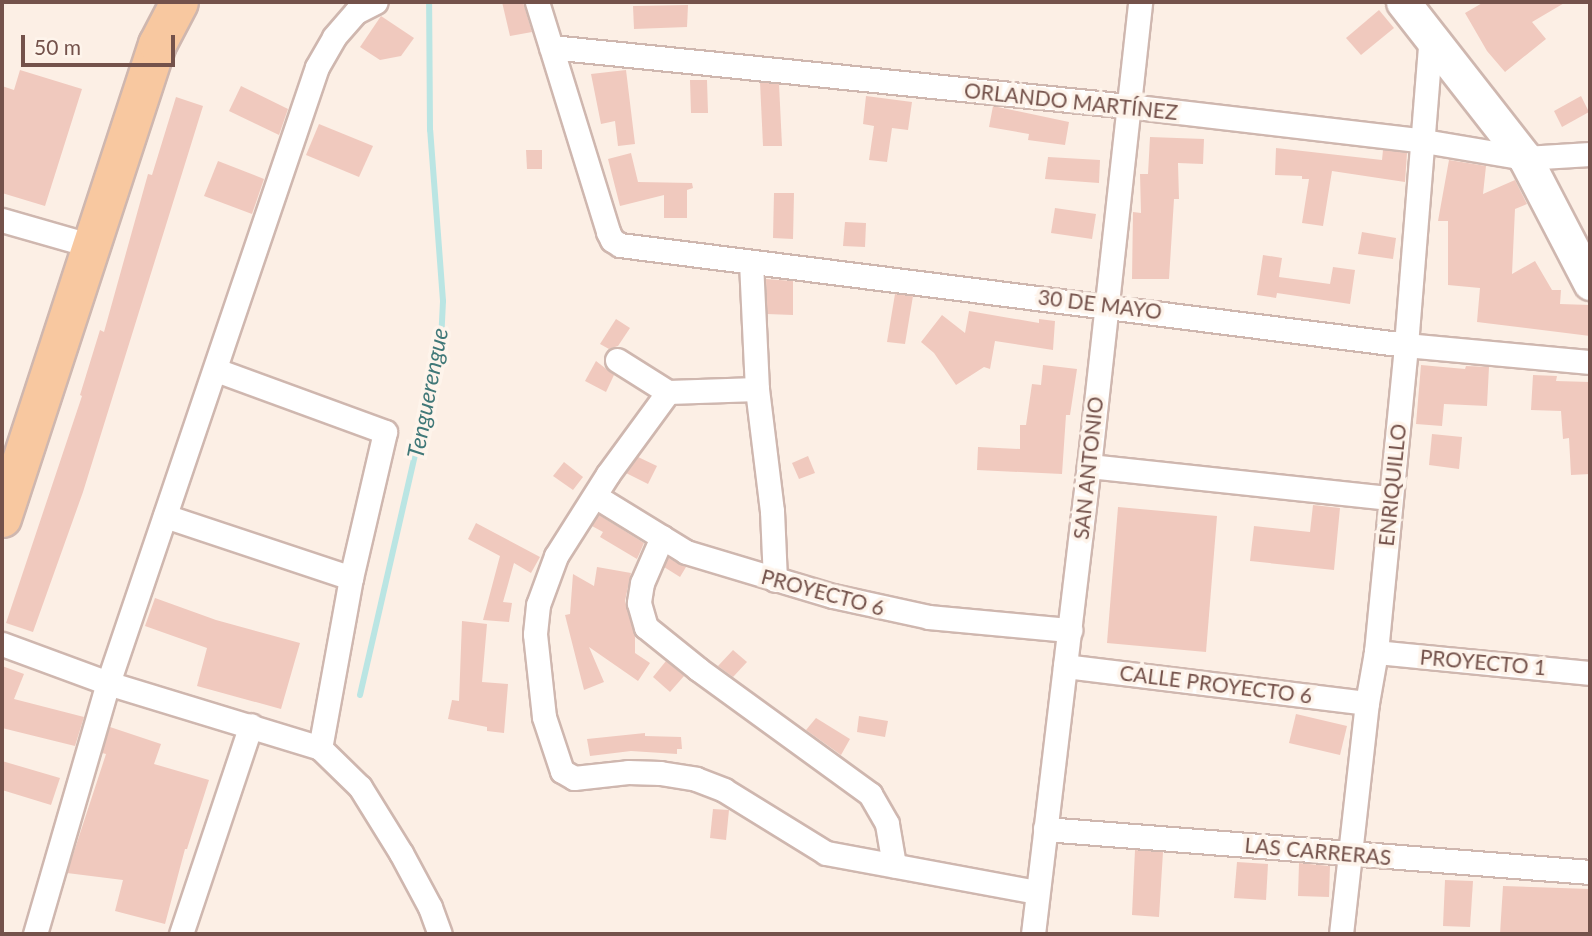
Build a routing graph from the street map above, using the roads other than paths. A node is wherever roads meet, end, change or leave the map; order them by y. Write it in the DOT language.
graph roads {
  1 [pos="151,2"];
  2 [pos="179,2"];
  3 [pos="376,2"];
  4 [pos="537,2"];
  5 [pos="1140,2"];
  6 [pos="1403,2"];
  7 [pos="1431,34"];
  8 [pos="551,47"];
  9 [pos="1128,106"];
  10 [pos="1424,141"];
  11 [pos="1590,154"];
  12 [pos="1525,158"];
  13 [pos="2,220"];
  14 [pos="78,241"];
  15 [pos="751,262"];
  16 [pos="1590,283"];
  17 [pos="1105,304"];
  18 [pos="1406,345"];
  19 [pos="617,360"];
  20 [pos="1590,362"];
  21 [pos="216,370"];
  22 [pos="757,390"];
  23 [pos="668,392"];
  24 [pos="2,440"];
  25 [pos="1089,466"];
  26 [pos="595,496"];
  27 [pos="1390,498"];
  28 [pos="165,516"];
  29 [pos="2,517"];
  30 [pos="662,537"];
  31 [pos="351,578"];
  32 [pos="775,580"];
  33 [pos="1070,630"];
  34 [pos="2,644"];
  35 [pos="1376,652"];
  36 [pos="1065,666"];
  37 [pos="1590,673"];
  38 [pos="108,682"];
  39 [pos="1367,703"];
  40 [pos="251,725"];
  41 [pos="320,748"];
  42 [pos="1045,829"];
  43 [pos="1349,854"];
  44 [pos="894,865"];
  45 [pos="1590,872"];
  46 [pos="1037,892"];
  47 [pos="36,934"];
  48 [pos="181,934"];
  49 [pos="440,934"];
  50 [pos="1033,934"];
  51 [pos="1341,934"];
  1 -- 14 [label="main road"];
  2 -- 14 [label="main road"];
  3 -- 21 [label="street"];
  4 -- 8 [label="street"];
  5 -- 9 [label="street, SAN ANTONIO"];
  6 -- 7 [label="main road"];
  7 -- 10 [label="street, ENRIQUILLO"];
  7 -- 12 [label="main road"];
  8 -- 9 [label="street, ORLANDO MARTÍNEZ"];
  8 -- 15 [label="street, 30 DE MAYO"];
  9 -- 10 [label="street, ORLANDO MARTÍNEZ"];
  9 -- 17 [label="street, SAN ANTONIO"];
  10 -- 12 [label="street, ORLANDO MARTÍNEZ"];
  10 -- 18 [label="street, ENRIQUILLO"];
  11 -- 12 [label="street, ORLANDO MARTÍNEZ"];
  12 -- 16 [label="main road"];
  13 -- 14 [label="street"];
  14 -- 24 [label="main road"];
  14 -- 29 [label="main road"];
  15 -- 17 [label="street, 30 DE MAYO"];
  15 -- 22 [label="street"];
  17 -- 18 [label="street, 30 DE MAYO"];
  17 -- 25 [label="street, SAN ANTONIO"];
  18 -- 20 [label="street, 30 DE MAYO"];
  18 -- 27 [label="street, ENRIQUILLO"];
  19 -- 23 [label="street"];
  21 -- 28 [label="street"];
  21 -- 31 [label="street"];
  22 -- 23 [label="street"];
  22 -- 32 [label="street"];
  23 -- 26 [label="street"];
  25 -- 27 [label="street"];
  25 -- 33 [label="street, SAN ANTONIO"];
  26 -- 30 [label="street, PROYECTO 6"];
  26 -- 44 [label="street"];
  27 -- 35 [label="street, ENRIQUILLO"];
  28 -- 31 [label="street"];
  28 -- 38 [label="street"];
  30 -- 32 [label="street, PROYECTO 6"];
  30 -- 44 [label="street"];
  31 -- 41 [label="street"];
  32 -- 33 [label="street, PROYECTO 6"];
  33 -- 36 [label="street, SAN ANTONIO"];
  34 -- 38 [label="street"];
  35 -- 37 [label="street, PROYECTO 1"];
  35 -- 39 [label="street, ENRIQUILLO"];
  36 -- 39 [label="street, CALLE PROYECTO 6"];
  36 -- 42 [label="street, SAN ANTONIO"];
  38 -- 40 [label="street"];
  38 -- 47 [label="street"];
  39 -- 43 [label="street, ENRIQUILLO"];
  40 -- 41 [label="street"];
  40 -- 48 [label="street"];
  41 -- 49 [label="street"];
  42 -- 43 [label="street, LAS CARRERAS"];
  42 -- 46 [label="street, SAN ANTONIO"];
  43 -- 45 [label="street, LAS CARRERAS"];
  43 -- 51 [label="street, ENRIQUILLO"];
  44 -- 46 [label="street"];
  46 -- 50 [label="street, SAN ANTONIO"];
}
